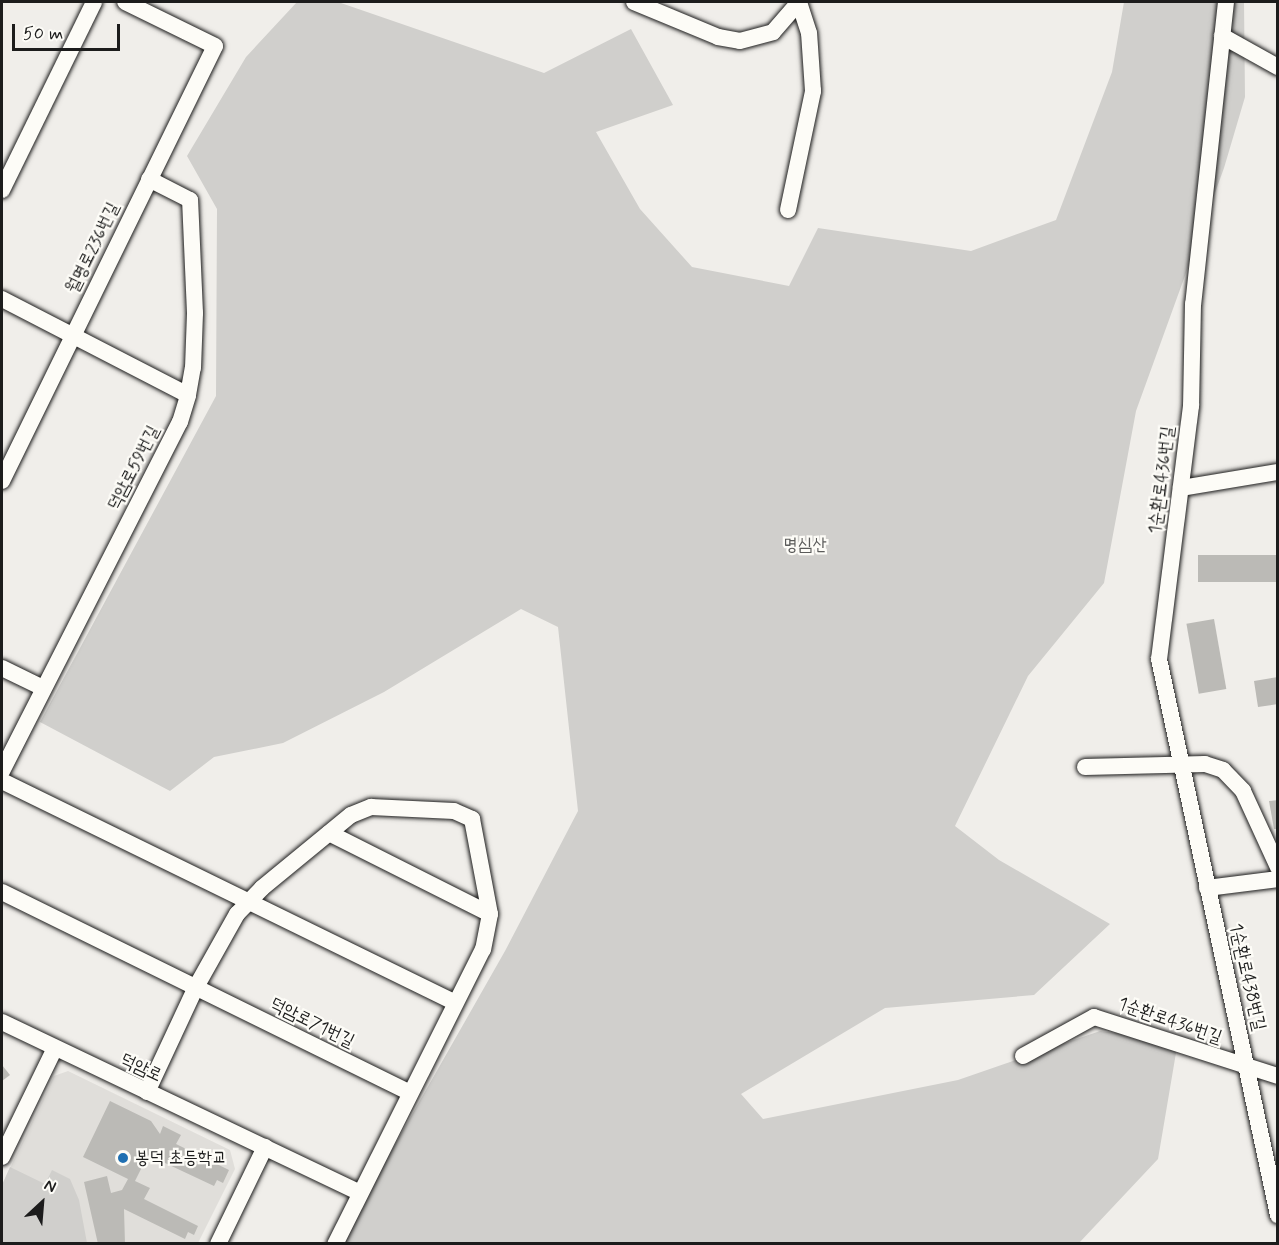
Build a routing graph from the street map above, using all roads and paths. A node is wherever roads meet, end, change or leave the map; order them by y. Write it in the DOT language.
graph roads {
  1 [pos="94,2"];
  2 [pos="125,2"];
  3 [pos="634,2"];
  4 [pos="799,2"];
  5 [pos="1226,2"];
  6 [pos="1222,36"];
  7 [pos="1278,67"];
  8 [pos="149,179"];
  9 [pos="2,190"];
  10 [pos="788,210"];
  11 [pos="2,299"];
  12 [pos="72,334"];
  13 [pos="188,395"];
  14 [pos="1278,472"];
  15 [pos="2,481"];
  16 [pos="1181,488"];
  17 [pos="2,668"];
  18 [pos="44,688"];
  19 [pos="1181,763"];
  20 [pos="1085,767"];
  21 [pos="2,771"];
  22 [pos="2,781"];
  23 [pos="329,833"];
  24 [pos="1278,867"];
  25 [pos="1278,879"];
  26 [pos="1207,888"];
  27 [pos="2,892"];
  28 [pos="247,901"];
  29 [pos="490,914"];
  30 [pos="196,987"];
  31 [pos="456,1003"];
  32 [pos="2,1022"];
  33 [pos="55,1048"];
  34 [pos="1023,1056"];
  35 [pos="1248,1068"];
  36 [pos="1278,1076"];
  37 [pos="147,1092"];
  38 [pos="410,1093"];
  39 [pos="265,1147"];
  40 [pos="2,1157"];
  41 [pos="360,1193"];
  42 [pos="1278,1215"];
  43 [pos="218,1244"];
  44 [pos="335,1244"];
  1 -- 9 [label="street"];
  2 -- 8 [label="street, 월명로236번길"];
  3 -- 4 [label="street"];
  4 -- 10 [label="street"];
  5 -- 6 [label="street, 1순환로436번길"];
  6 -- 7 [label="street"];
  6 -- 16 [label="street, 1순환로436번길"];
  8 -- 12 [label="street, 월명로236번길"];
  8 -- 13 [label="street, 덕암로59번길"];
  11 -- 12 [label="street"];
  12 -- 13 [label="street"];
  12 -- 15 [label="street, 월명로236번길"];
  13 -- 18 [label="street, 덕암로59번길"];
  14 -- 16 [label="street"];
  16 -- 19 [label="street, 1순환로436번길"];
  17 -- 18 [label="street"];
  18 -- 21 [label="street, 덕암로59번길"];
  19 -- 20 [label="street"];
  19 -- 24 [label="street"];
  19 -- 26 [label="street, 1순환로436번길"];
  22 -- 28 [label="street"];
  23 -- 28 [label="street"];
  23 -- 29 [label="street"];
  23 -- 29 [label="street"];
  25 -- 26 [label="street"];
  26 -- 35 [label="street, 1순환로438번길"];
  27 -- 30 [label="street, 덕암로71번길"];
  28 -- 30 [label="street"];
  28 -- 31 [label="street"];
  29 -- 31 [label="street"];
  30 -- 37 [label="street"];
  30 -- 38 [label="street, 덕암로71번길"];
  31 -- 38 [label="street"];
  32 -- 33 [label="street, 덕암로"];
  33 -- 37 [label="street, 덕암로"];
  33 -- 40 [label="street"];
  34 -- 35 [label="street, 1순환로436번길"];
  35 -- 36 [label="street, 1순환로436번길"];
  35 -- 42 [label="street, 1순환로438번길"];
  37 -- 39 [label="street, 덕암로"];
  38 -- 41 [label="street"];
  39 -- 41 [label="street, 덕암로"];
  39 -- 43 [label="street"];
  41 -- 44 [label="street"];
}
